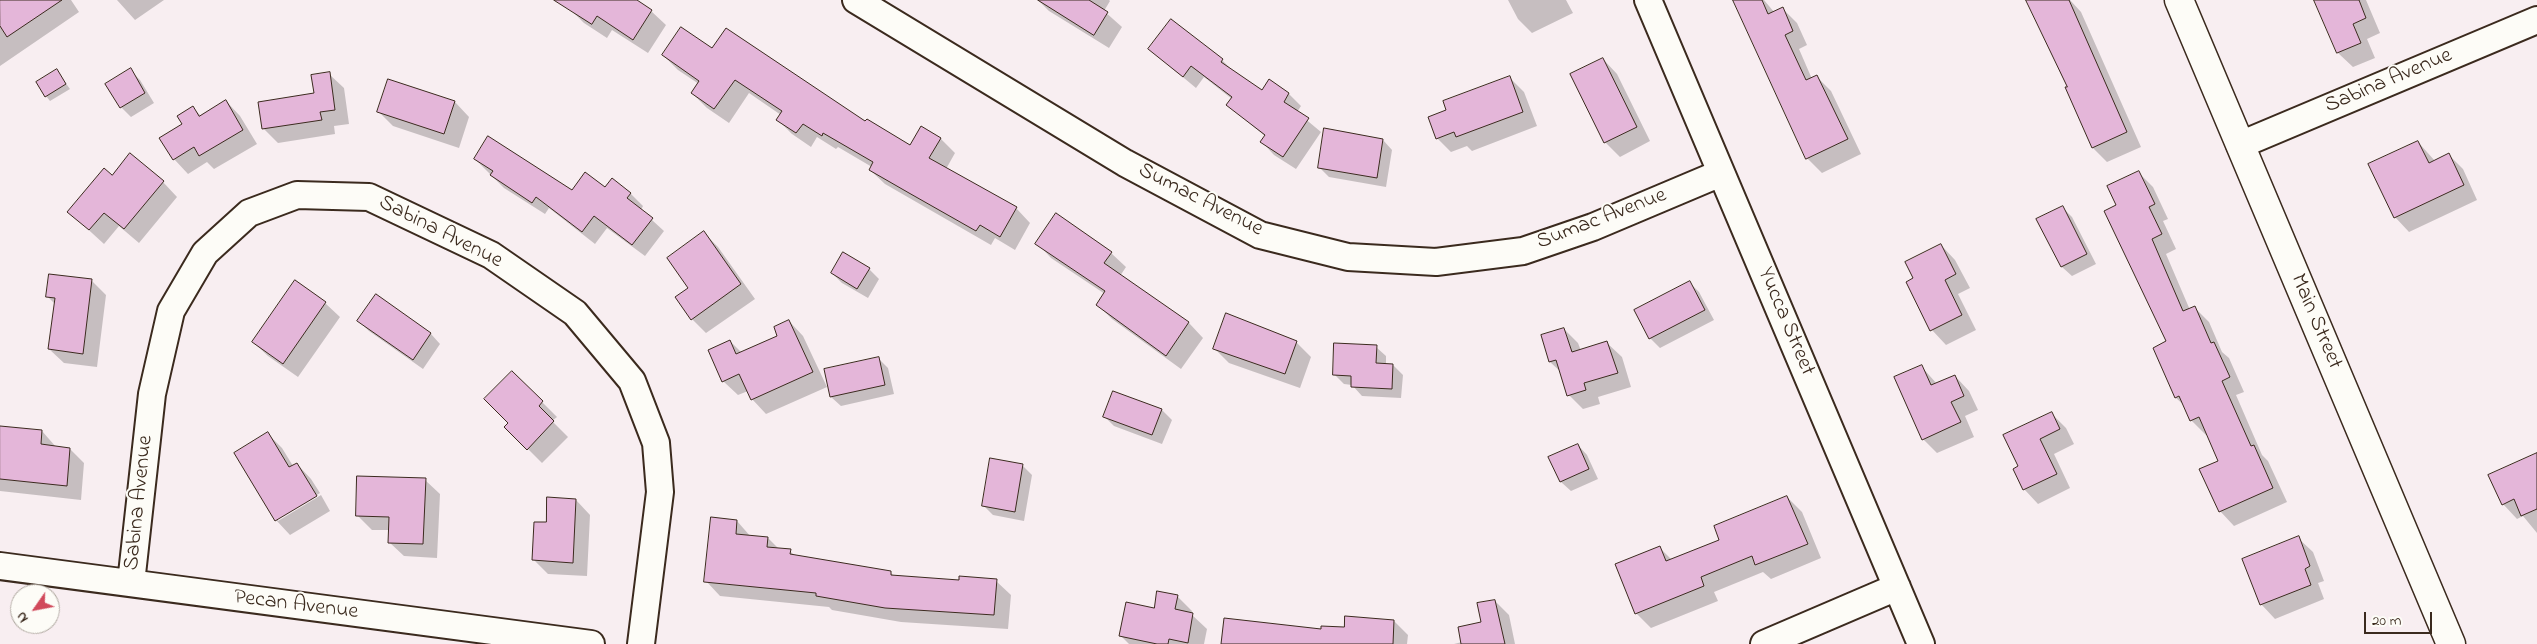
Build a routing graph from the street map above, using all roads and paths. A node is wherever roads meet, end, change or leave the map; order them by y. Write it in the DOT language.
graph roads {
  1 [pos="856,0"];
  2 [pos="1648,0"];
  3 [pos="2179,0"];
  4 [pos="2537,20"];
  5 [pos="2240,145"];
  6 [pos="1721,173"];
  7 [pos="0,566"];
  8 [pos="131,583"];
  9 [pos="1898,587"];
  10 [pos="591,644"];
  11 [pos="641,644"];
  12 [pos="1764,644"];
  13 [pos="1921,644"];
  14 [pos="2451,644"];
  1 -- 6 [label="street, Sumac Avenue"];
  2 -- 6 [label="street, Yucca Street"];
  3 -- 5 [label="main road, Main Street"];
  4 -- 5 [label="street, Sabina Avenue"];
  5 -- 14 [label="main road, Main Street"];
  6 -- 9 [label="street, Yucca Street"];
  7 -- 8 [label="street, Pecan Avenue"];
  8 -- 10 [label="street, Pecan Avenue"];
  8 -- 11 [label="street, Sabina Avenue"];
  9 -- 12 [label="street"];
  9 -- 13 [label="street, Yucca Street"];
}
